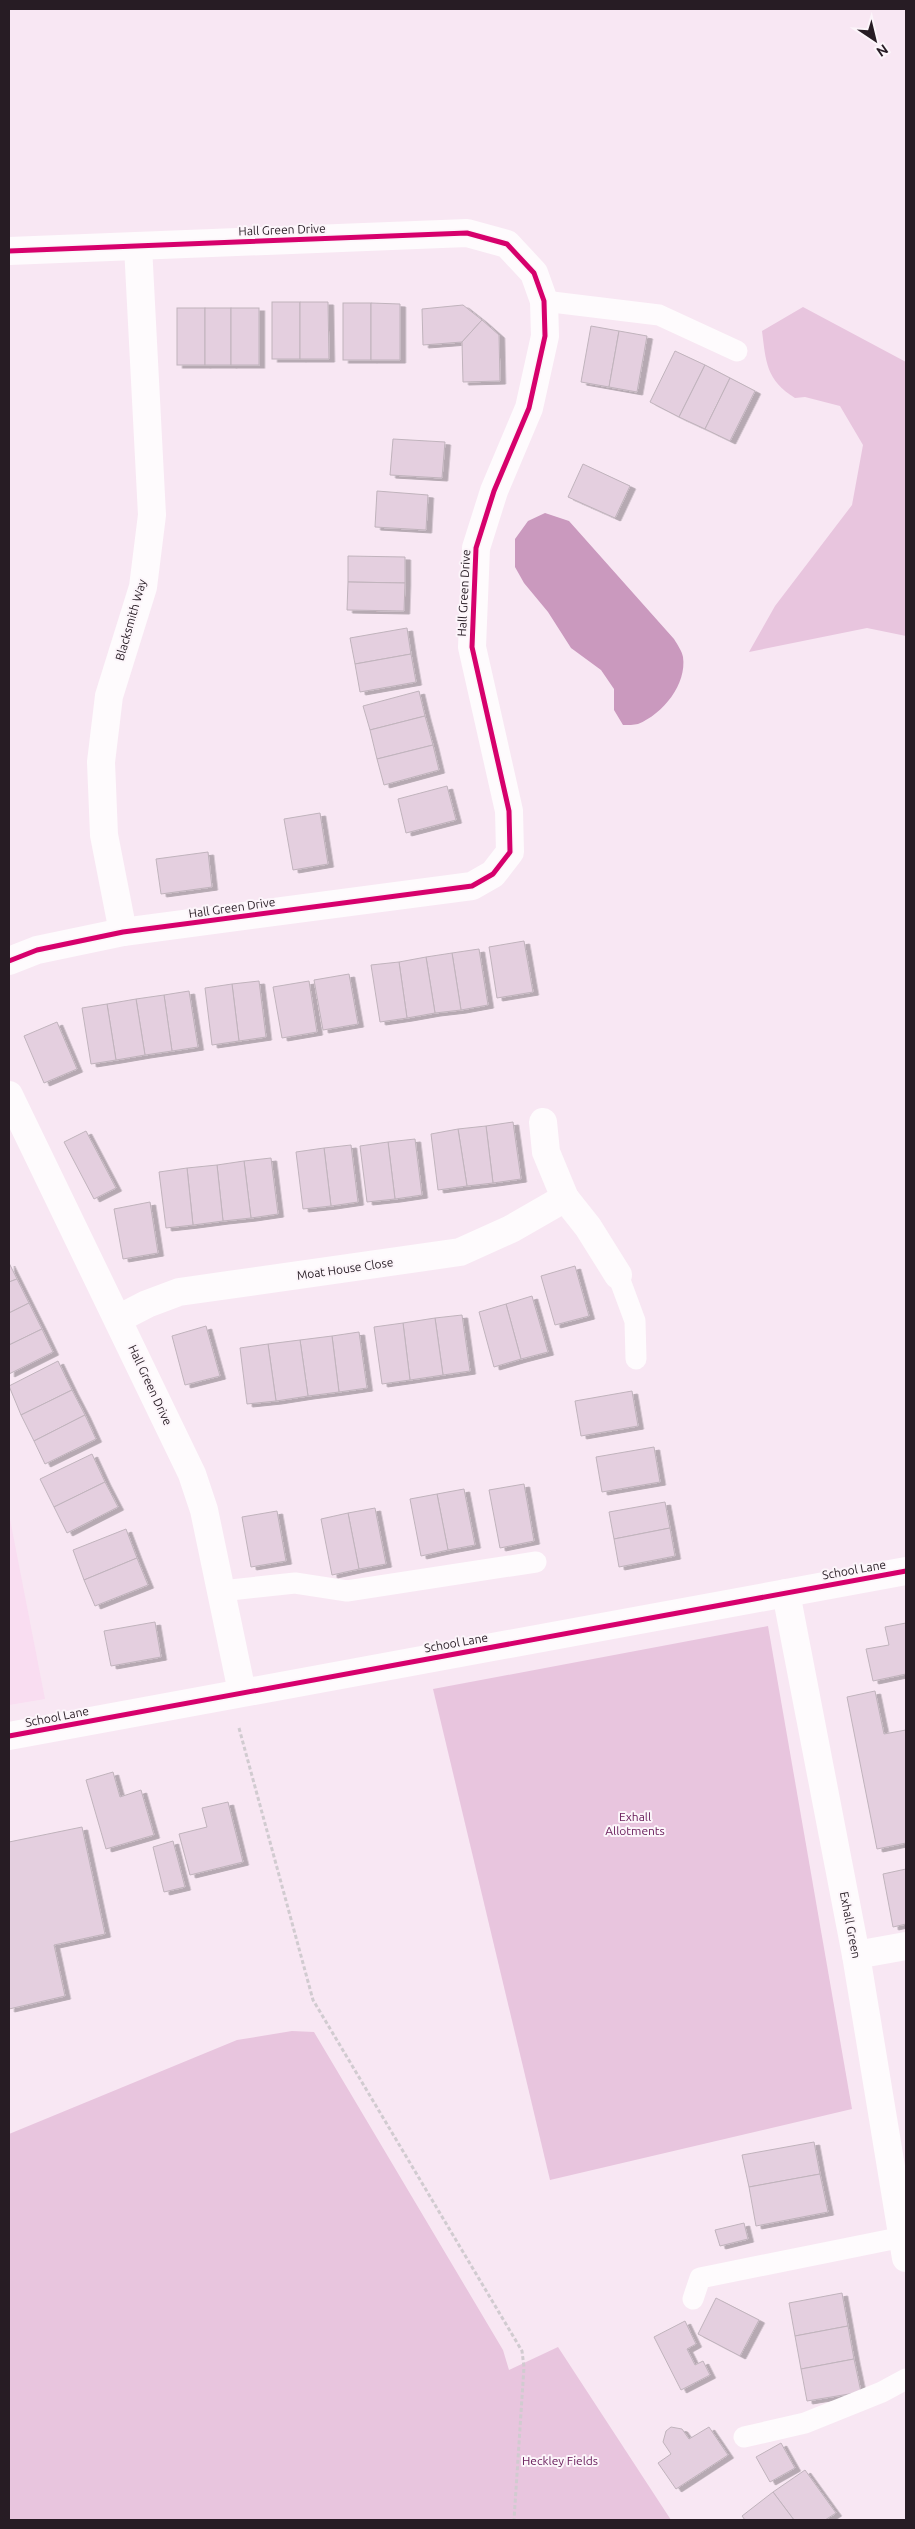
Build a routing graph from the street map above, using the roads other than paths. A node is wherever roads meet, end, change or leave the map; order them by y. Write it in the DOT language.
graph roads {
  1 [pos="138,246"];
  2 [pos="9,251"];
  3 [pos="544,301"];
  4 [pos="737,351"];
  5 [pos="123,932"];
  6 [pos="9,961"];
  7 [pos="9,1096"];
  8 [pos="542,1122"];
  9 [pos="565,1198"];
  10 [pos="618,1275"];
  11 [pos="118,1319"];
  12 [pos="636,1359"];
  13 [pos="536,1562"];
  14 [pos="906,1571"];
  15 [pos="221,1591"];
  16 [pos="786,1593"];
  17 [pos="236,1693"];
  18 [pos="9,1736"];
  19 [pos="906,1946"];
  20 [pos="856,1955"];
  21 [pos="904,2248"];
  22 [pos="693,2299"];
  23 [pos="906,2379"];
  24 [pos="744,2437"];
  1 -- 2 [label="street, Hall Green Drive"];
  1 -- 3 [label="street, Hall Green Drive"];
  1 -- 5 [label="street, Blacksmith Way"];
  3 -- 4 [label="lane"];
  3 -- 5 [label="street, Hall Green Drive"];
  5 -- 6 [label="street, Hall Green Drive"];
  7 -- 11 [label="street, Hall Green Drive"];
  8 -- 9 [label="street"];
  9 -- 10 [label="street"];
  9 -- 11 [label="street, Moat House Close"];
  10 -- 12 [label="lane"];
  11 -- 15 [label="street, Hall Green Drive"];
  13 -- 15 [label="lane"];
  14 -- 16 [label="street, School Lane"];
  15 -- 17 [label="street, Hall Green Drive"];
  16 -- 17 [label="street, School Lane"];
  16 -- 20 [label="street, Exhall Green"];
  17 -- 18 [label="street, School Lane"];
  19 -- 20 [label="street"];
  20 -- 21 [label="street, Exhall Green"];
  21 -- 22 [label="lane"];
  23 -- 24 [label="lane"];
}
